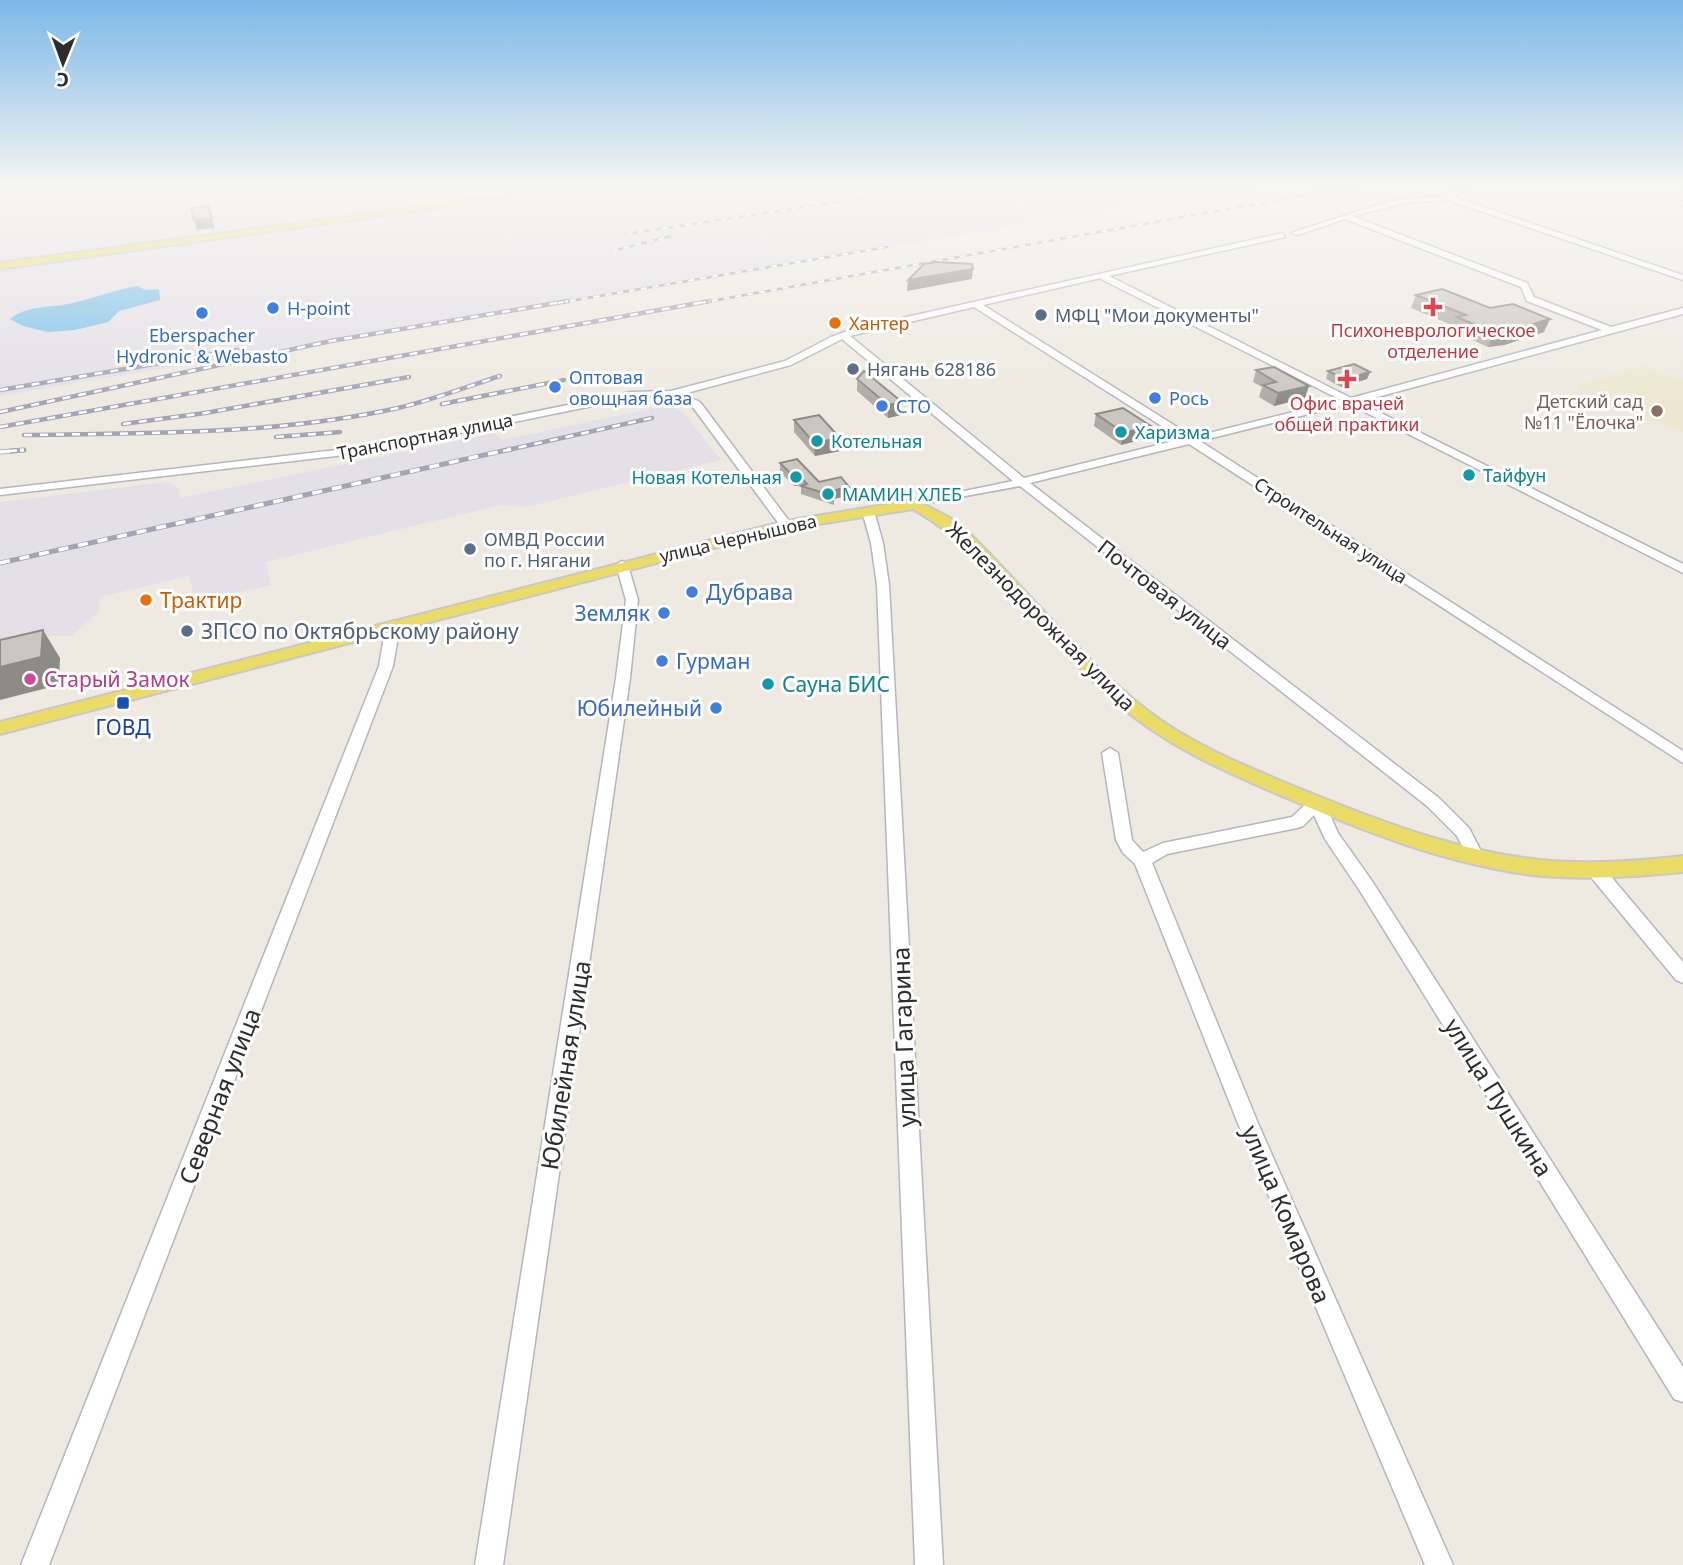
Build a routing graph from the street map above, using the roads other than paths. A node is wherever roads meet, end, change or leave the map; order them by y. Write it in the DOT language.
graph roads {
  1 [pos="59,258"];
  2 [pos="1184,258"];
  3 [pos="1454,258"];
  4 [pos="1625,258"];
  5 [pos="0,266"];
  6 [pos="1104,277"];
  7 [pos="1683,278"];
  8 [pos="977,305"];
  9 [pos="1683,311"];
  10 [pos="1610,330"];
  11 [pos="844,335"];
  12 [pos="672,393"];
  13 [pos="1349,400"];
  14 [pos="1191,440"];
  15 [pos="1022,482"];
  16 [pos="0,492"];
  17 [pos="915,504"];
  18 [pos="868,511"];
  19 [pos="786,525"];
  20 [pos="622,565"];
  21 [pos="1683,569"];
  22 [pos="393,625"];
  23 [pos="1,730"];
  24 [pos="1110,753"];
  25 [pos="1683,758"];
  26 [pos="1317,803"];
  27 [pos="1477,859"];
  28 [pos="1142,860"];
  29 [pos="1683,864"];
  30 [pos="1596,871"];
  31 [pos="1683,975"];
  32 [pos="1683,1390"];
  33 [pos="35,1565"];
  34 [pos="489,1565"];
  35 [pos="929,1565"];
  36 [pos="1438,1565"];
  1 -- 5 [label="main road"];
  2 -- 6 [label="street, Транспортная улица"];
  3 -- 10 [label="street"];
  4 -- 7 [label="street"];
  6 -- 8 [label="street, Транспортная улица"];
  6 -- 13 [label="street"];
  8 -- 11 [label="street, Транспортная улица"];
  8 -- 14 [label="street, Строительная улица"];
  9 -- 10 [label="street, улица Чернышова"];
  10 -- 13 [label="street, улица Чернышова"];
  11 -- 12 [label="street, Транспортная улица"];
  11 -- 15 [label="street, Почтовая улица"];
  12 -- 16 [label="street, Транспортная улица"];
  12 -- 19 [label="street"];
  13 -- 14 [label="street, улица Чернышова"];
  13 -- 21 [label="street"];
  14 -- 15 [label="street, улица Чернышова"];
  14 -- 25 [label="street, Строительная улица"];
  15 -- 17 [label="street, улица Чернышова"];
  15 -- 27 [label="street, Почтовая улица"];
  17 -- 18 [label="main road, улица Чернышова"];
  17 -- 26 [label="main road, Железнодорожная улица"];
  18 -- 19 [label="main road, улица Чернышова"];
  18 -- 35 [label="street, улица Гагарина"];
  19 -- 20 [label="main road, улица Чернышова"];
  20 -- 22 [label="main road, улица Чернышова"];
  20 -- 34 [label="street, Юбилейная улица"];
  22 -- 23 [label="main road, улица Чернышова"];
  22 -- 33 [label="street, Северная улица"];
  24 -- 28 [label="street, улица Комарова"];
  26 -- 27 [label="main road, Железнодорожная улица"];
  26 -- 28 [label="street"];
  26 -- 32 [label="street, улица Пушкина"];
  27 -- 30 [label="main road, Железнодорожная улица"];
  28 -- 36 [label="street, улица Комарова"];
  29 -- 30 [label="main road, Железнодорожная улица"];
  30 -- 31 [label="street"];
}
